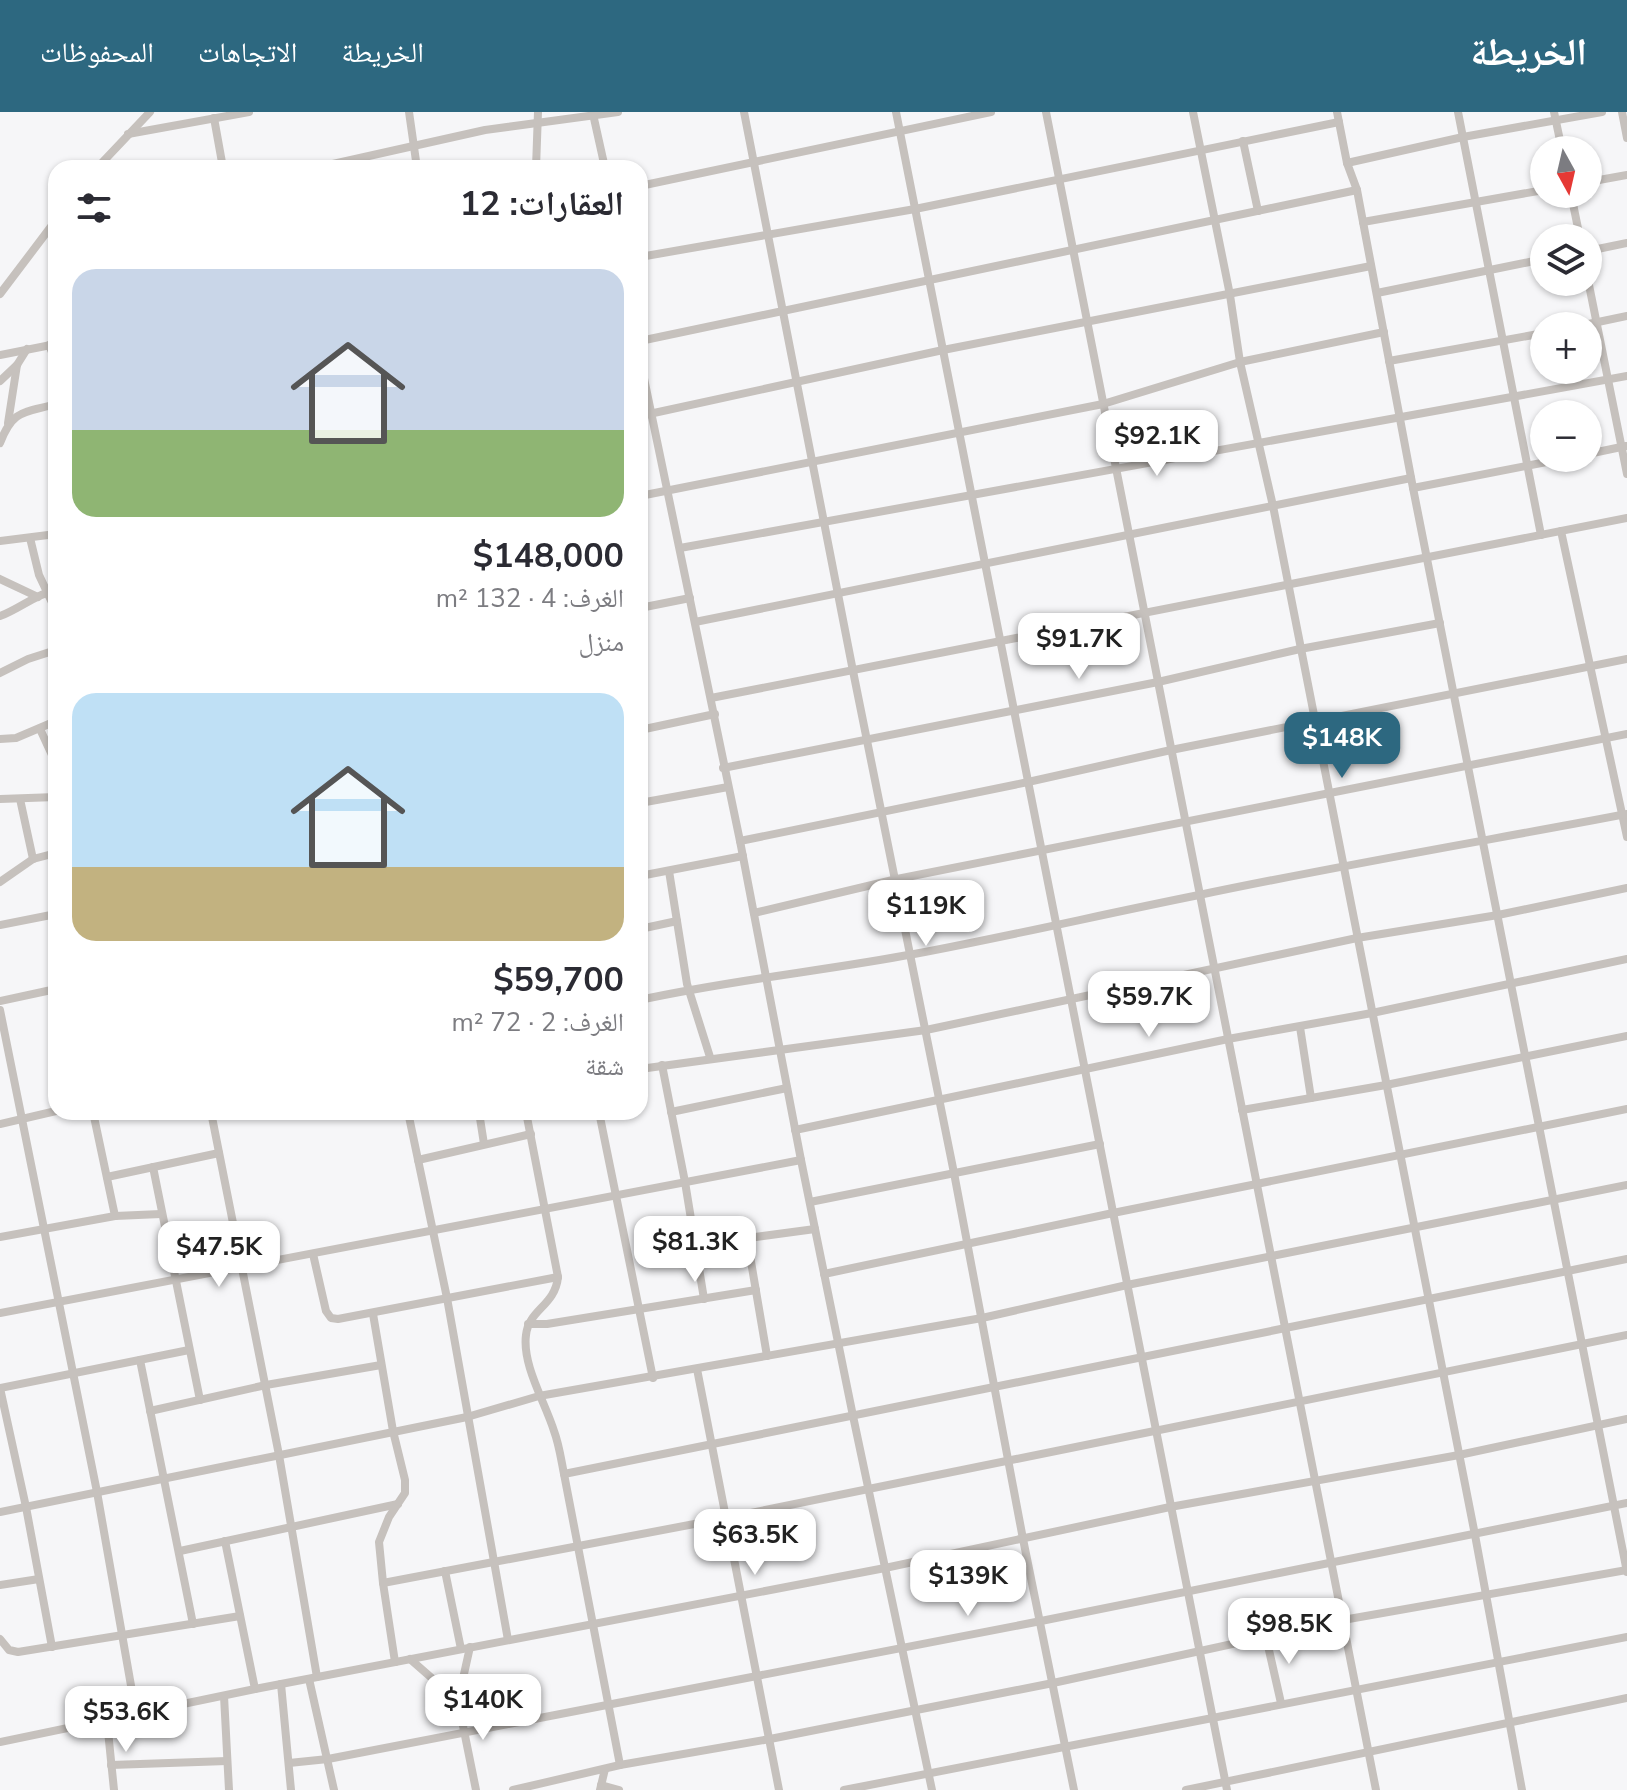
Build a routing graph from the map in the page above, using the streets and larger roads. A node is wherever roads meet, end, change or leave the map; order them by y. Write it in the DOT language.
graph roads {
  1 [pos="150,112"];
  2 [pos="249,112"];
  3 [pos="409,112"];
  4 [pos="538,112"];
  5 [pos="618,112"];
  6 [pos="744,112"];
  7 [pos="896,112"];
  8 [pos="991,112"];
  9 [pos="1046,112"];
  10 [pos="1193,112"];
  11 [pos="1458,112"];
  12 [pos="1602,112"];
  13 [pos="1622,112"];
  14 [pos="593,114"];
  15 [pos="1555,116"];
  16 [pos="1338,117"];
  17 [pos="214,118"];
  18 [pos="539,124"];
  19 [pos="899,129"];
  20 [pos="128,134"];
  21 [pos="1559,136"];
  22 [pos="1463,137"];
  23 [pos="1627,138"];
  24 [pos="1243,141"];
  25 [pos="414,146"];
  26 [pos="1201,150"];
  27 [pos="104,160"];
  28 [pos="222,160"];
  29 [pos="363,160"];
  30 [pos="416,160"];
  31 [pos="537,160"];
  32 [pos="603,160"];
  33 [pos="754,161"];
  34 [pos="1347,163"];
  35 [pos="1627,175"];
  36 [pos="1059,179"];
  37 [pos="1602,179"];
  38 [pos="648,184"];
  39 [pos="1357,190"];
  40 [pos="1530,193"];
  41 [pos="1476,204"];
  42 [pos="915,209"];
  43 [pos="1258,211"];
  44 [pos="1215,221"];
  45 [pos="1363,222"];
  46 [pos="48,231"];
  47 [pos="769,237"];
  48 [pos="1627,243"];
  49 [pos="1602,248"];
  50 [pos="1074,249"];
  51 [pos="648,256"];
  52 [pos="1530,262"];
  53 [pos="1371,266"];
  54 [pos="1489,270"];
  55 [pos="929,279"];
  56 [pos="1377,293"];
  57 [pos="0,294"];
  58 [pos="1230,295"];
  59 [pos="783,310"];
  60 [pos="1627,316"];
  61 [pos="1602,322"];
  62 [pos="1087,323"];
  63 [pos="1384,332"];
  64 [pos="1530,336"];
  65 [pos="648,339"];
  66 [pos="1503,341"];
  67 [pos="48,345"];
  68 [pos="27,349"];
  69 [pos="1602,349"];
  70 [pos="943,350"];
  71 [pos="0,355"];
  72 [pos="1389,361"];
  73 [pos="1240,362"];
  74 [pos="17,365"];
  75 [pos="1627,376"];
  76 [pos="1608,380"];
  77 [pos="0,381"];
  78 [pos="798,381"];
  79 [pos="1515,397"];
  80 [pos="648,399"];
  81 [pos="1103,404"];
  82 [pos="48,406"];
  83 [pos="651,414"];
  84 [pos="648,415"];
  85 [pos="1400,418"];
  86 [pos="8,423"];
  87 [pos="957,431"];
  88 [pos="0,443"];
  89 [pos="1259,443"];
  90 [pos="1624,447"];
  91 [pos="1602,451"];
  92 [pos="811,460"];
  93 [pos="1530,465"];
  94 [pos="1527,466"];
  95 [pos="1116,469"];
  96 [pos="1627,474"];
  97 [pos="1412,483"];
  98 [pos="667,490"];
  99 [pos="648,494"];
  100 [pos="972,496"];
  101 [pos="1273,506"];
  102 [pos="1627,518"];
  103 [pos="824,522"];
  104 [pos="1561,531"];
  105 [pos="48,535"];
  106 [pos="1541,535"];
  107 [pos="1129,537"];
  108 [pos="30,538"];
  109 [pos="0,541"];
  110 [pos="680,548"];
  111 [pos="1428,557"];
  112 [pos="985,565"];
  113 [pos="0,579"];
  114 [pos="1287,585"];
  115 [pos="48,592"];
  116 [pos="42,594"];
  117 [pos="838,594"];
  118 [pos="690,598"];
  119 [pos="48,601"];
  120 [pos="648,606"];
  121 [pos="1144,613"];
  122 [pos="0,616"];
  123 [pos="695,622"];
  124 [pos="1440,623"];
  125 [pos="1000,642"];
  126 [pos="1300,649"];
  127 [pos="48,653"];
  128 [pos="1627,659"];
  129 [pos="1590,667"];
  130 [pos="853,671"];
  131 [pos="0,673"];
  132 [pos="1158,682"];
  133 [pos="1454,695"];
  134 [pos="711,698"];
  135 [pos="1014,710"];
  136 [pos="715,714"];
  137 [pos="1314,722"];
  138 [pos="48,725"];
  139 [pos="648,728"];
  140 [pos="40,729"];
  141 [pos="1627,734"];
  142 [pos="1606,738"];
  143 [pos="0,739"];
  144 [pos="866,740"];
  145 [pos="48,746"];
  146 [pos="1171,750"];
  147 [pos="1469,765"];
  148 [pos="723,768"];
  149 [pos="1028,782"];
  150 [pos="728,787"];
  151 [pos="1329,795"];
  152 [pos="48,797"];
  153 [pos="0,799"];
  154 [pos="20,799"];
  155 [pos="648,802"];
  156 [pos="881,812"];
  157 [pos="1625,815"];
  158 [pos="1186,823"];
  159 [pos="1627,837"];
  160 [pos="1483,840"];
  161 [pos="740,841"];
  162 [pos="1041,850"];
  163 [pos="48,855"];
  164 [pos="743,856"];
  165 [pos="33,859"];
  166 [pos="1342,868"];
  167 [pos="669,871"];
  168 [pos="648,875"];
  169 [pos="897,879"];
  170 [pos="0,882"];
  171 [pos="1627,888"];
  172 [pos="1200,894"];
  173 [pos="754,913"];
  174 [pos="1498,915"];
  175 [pos="48,916"];
  176 [pos="677,921"];
  177 [pos="0,925"];
  178 [pos="1056,926"];
  179 [pos="648,927"];
  180 [pos="1357,938"];
  181 [pos="911,954"];
  182 [pos="1627,959"];
  183 [pos="1214,967"];
  184 [pos="766,979"];
  185 [pos="1512,983"];
  186 [pos="688,989"];
  187 [pos="48,991"];
  188 [pos="648,998"];
  189 [pos="1071,1000"];
  190 [pos="0,1001"];
  191 [pos="0,1010"];
  192 [pos="1372,1013"];
  193 [pos="1300,1027"];
  194 [pos="926,1030"];
  195 [pos="1627,1036"];
  196 [pos="1228,1039"];
  197 [pos="780,1050"];
  198 [pos="710,1057"];
  199 [pos="1527,1058"];
  200 [pos="662,1065"];
  201 [pos="648,1068"];
  202 [pos="1084,1068"];
  203 [pos="1386,1085"];
  204 [pos="787,1088"];
  205 [pos="1311,1098"];
  206 [pos="940,1100"];
  207 [pos="1627,1109"];
  208 [pos="1242,1110"];
  209 [pos="671,1112"];
  210 [pos="48,1113"];
  211 [pos="21,1119"];
  212 [pos="95,1120"];
  213 [pos="213,1120"];
  214 [pos="410,1120"];
  215 [pos="480,1120"];
  216 [pos="528,1120"];
  217 [pos="601,1120"];
  218 [pos="0,1124"];
  219 [pos="1541,1127"];
  220 [pos="795,1130"];
  221 [pos="531,1134"];
  222 [pos="484,1144"];
  223 [pos="1100,1144"];
  224 [pos="219,1153"];
  225 [pos="1400,1155"];
  226 [pos="418,1160"];
  227 [pos="801,1160"];
  228 [pos="153,1167"];
  229 [pos="954,1173"];
  230 [pos="107,1177"];
  231 [pos="685,1182"];
  232 [pos="1257,1185"];
  233 [pos="1627,1185"];
  234 [pos="617,1195"];
  235 [pos="1555,1200"];
  236 [pos="810,1202"];
  237 [pos="544,1209"];
  238 [pos="1113,1213"];
  239 [pos="161,1214"];
  240 [pos="115,1216"];
  241 [pos="1414,1228"];
  242 [pos="815,1229"];
  243 [pos="432,1230"];
  244 [pos="45,1231"];
  245 [pos="0,1237"];
  246 [pos="747,1238"];
  247 [pos="696,1245"];
  248 [pos="968,1245"];
  249 [pos="313,1254"];
  250 [pos="1270,1256"];
  251 [pos="1627,1259"];
  252 [pos="244,1268"];
  253 [pos="1568,1272"];
  254 [pos="824,1274"];
  255 [pos="558,1277"];
  256 [pos="175,1281"];
  257 [pos="1127,1285"];
  258 [pos="756,1290"];
  259 [pos="447,1298"];
  260 [pos="704,1299"];
  261 [pos="1429,1301"];
  262 [pos="59,1303"];
  263 [pos="639,1307"];
  264 [pos="0,1313"];
  265 [pos="373,1314"];
  266 [pos="982,1318"];
  267 [pos="528,1324"];
  268 [pos="1285,1329"];
  269 [pos="1627,1335"];
  270 [pos="838,1342"];
  271 [pos="1583,1343"];
  272 [pos="189,1350"];
  273 [pos="767,1356"];
  274 [pos="1142,1358"];
  275 [pos="140,1360"];
  276 [pos="381,1365"];
  277 [pos="697,1369"];
  278 [pos="1443,1373"];
  279 [pos="73,1374"];
  280 [pos="653,1378"];
  281 [pos="266,1385"];
  282 [pos="995,1386"];
  283 [pos="0,1388"];
  284 [pos="539,1396"];
  285 [pos="200,1400"];
  286 [pos="1299,1402"];
  287 [pos="150,1411"];
  288 [pos="853,1416"];
  289 [pos="467,1417"];
  290 [pos="1627,1419"];
  291 [pos="1598,1425"];
  292 [pos="1156,1429"];
  293 [pos="393,1431"];
  294 [pos="10,1435"];
  295 [pos="0,1437"];
  296 [pos="712,1443"];
  297 [pos="279,1455"];
  298 [pos="1459,1455"];
  299 [pos="1009,1461"];
  300 [pos="564,1474"];
  301 [pos="164,1478"];
  302 [pos="1315,1481"];
  303 [pos="868,1488"];
  304 [pos="97,1492"];
  305 [pos="1627,1503"];
  306 [pos="399,1504"];
  307 [pos="1613,1505"];
  308 [pos="26,1507"];
  309 [pos="1170,1507"];
  310 [pos="0,1512"];
  311 [pos="726,1518"];
  312 [pos="291,1527"];
  313 [pos="1475,1535"];
  314 [pos="1023,1539"];
  315 [pos="225,1541"];
  316 [pos="578,1546"];
  317 [pos="180,1551"];
  318 [pos="494,1562"];
  319 [pos="1330,1562"];
  320 [pos="885,1568"];
  321 [pos="445,1571"];
  322 [pos="1627,1571"];
  323 [pos="39,1579"];
  324 [pos="383,1583"];
  325 [pos="0,1585"];
  326 [pos="1188,1591"];
  327 [pos="742,1595"];
  328 [pos="1486,1596"];
  329 [pos="240,1616"];
  330 [pos="1343,1620"];
  331 [pos="1041,1621"];
  332 [pos="593,1623"];
  333 [pos="193,1624"];
  334 [pos="122,1634"];
  335 [pos="1266,1637"];
  336 [pos="1627,1637"];
  337 [pos="0,1639"];
  338 [pos="508,1640"];
  339 [pos="52,1647"];
  340 [pos="901,1647"];
  341 [pos="466,1648"];
  342 [pos="1199,1651"];
  343 [pos="410,1659"];
  344 [pos="395,1662"];
  345 [pos="1499,1664"];
  346 [pos="757,1675"];
  347 [pos="313,1678"];
  348 [pos="1053,1683"];
  349 [pos="281,1684"];
  350 [pos="255,1689"];
  351 [pos="1355,1690"];
  352 [pos="224,1696"];
  353 [pos="1627,1698"];
  354 [pos="458,1701"];
  355 [pos="609,1703"];
  356 [pos="1281,1703"];
  357 [pos="915,1709"];
  358 [pos="136,1714"];
  359 [pos="1212,1718"];
  360 [pos="107,1721"];
  361 [pos="1511,1722"];
  362 [pos="465,1732"];
  363 [pos="770,1739"];
  364 [pos="0,1742"];
  365 [pos="1066,1747"];
  366 [pos="1368,1752"];
  367 [pos="328,1759"];
  368 [pos="227,1761"];
  369 [pos="289,1763"];
  370 [pos="111,1765"];
  371 [pos="620,1765"];
  372 [pos="605,1769"];
  373 [pos="929,1774"];
  374 [pos="1226,1786"];
  375 [pos="601,1788"];
  376 [pos="114,1790"];
  377 [pos="229,1790"];
  378 [pos="291,1790"];
  379 [pos="334,1790"];
  380 [pos="476,1790"];
  381 [pos="513,1790"];
  382 [pos="619,1790"];
  383 [pos="779,1790"];
  384 [pos="844,1790"];
  385 [pos="932,1790"];
  386 [pos="1074,1790"];
  387 [pos="1186,1790"];
  388 [pos="1376,1790"];
  389 [pos="1522,1790"];
  1 -- 20 [label="street"];
  2 -- 17 [label="street"];
  3 -- 25 [label="street"];
  4 -- 18 [label="street"];
  5 -- 14 [label="street"];
  6 -- 33 [label="street"];
  7 -- 19 [label="street"];
  8 -- 19 [label="street"];
  9 -- 36 [label="street"];
  10 -- 26 [label="street"];
  11 -- 22 [label="street"];
  12 -- 15 [label="street"];
  13 -- 23 [label="street"];
  14 -- 18 [label="street"];
  14 -- 32 [label="street"];
  15 -- 21 [label="street"];
  15 -- 22 [label="street"];
  16 -- 24 [label="street"];
  16 -- 34 [label="street"];
  17 -- 20 [label="street"];
  17 -- 28 [label="street"];
  18 -- 25 [label="street"];
  18 -- 31 [label="street"];
  19 -- 33 [label="street"];
  19 -- 42 [label="street"];
  20 -- 27 [label="street"];
  22 -- 34 [label="street"];
  22 -- 41 [label="street"];
  24 -- 26 [label="street"];
  24 -- 43 [label="street"];
  25 -- 29 [label="street"];
  25 -- 30 [label="street"];
  26 -- 36 [label="street"];
  26 -- 44 [label="street"];
  33 -- 38 [label="street"];
  33 -- 47 [label="street"];
  34 -- 39 [label="street"];
  35 -- 37 [label="street"];
  36 -- 42 [label="street"];
  36 -- 50 [label="street"];
  39 -- 43 [label="street"];
  39 -- 45 [label="street"];
  40 -- 41 [label="street"];
  41 -- 45 [label="street"];
  41 -- 54 [label="street"];
  42 -- 47 [label="street"];
  42 -- 55 [label="street"];
  43 -- 44 [label="street"];
  44 -- 50 [label="street"];
  44 -- 58 [label="street"];
  45 -- 53 [label="street"];
  46 -- 57 [label="street"];
  47 -- 51 [label="street"];
  47 -- 59 [label="street"];
  48 -- 49 [label="street"];
  50 -- 55 [label="street"];
  50 -- 62 [label="street"];
  52 -- 54 [label="street"];
  53 -- 56 [label="street"];
  53 -- 58 [label="street"];
  54 -- 56 [label="street"];
  54 -- 66 [label="street"];
  55 -- 59 [label="street"];
  55 -- 70 [label="street"];
  56 -- 63 [label="street"];
  58 -- 62 [label="street"];
  58 -- 73 [label="street"];
  59 -- 65 [label="street"];
  59 -- 78 [label="street"];
  60 -- 61 [label="street"];
  62 -- 70 [label="street"];
  62 -- 81 [label="street"];
  63 -- 72 [label="street"];
  63 -- 73 [label="street"];
  64 -- 66 [label="street"];
  66 -- 72 [label="street"];
  66 -- 79 [label="street"];
  67 -- 68 [label="street"];
  68 -- 71 [label="street"];
  68 -- 74 [label="street"];
  69 -- 76 [label="street"];
  70 -- 78 [label="street"];
  70 -- 87 [label="street"];
  72 -- 85 [label="street"];
  73 -- 81 [label="street"];
  73 -- 89 [label="street"];
  74 -- 77 [label="street"];
  74 -- 86 [label="street"];
  75 -- 76 [label="street"];
  76 -- 79 [label="street"];
  76 -- 90 [label="street"];
  78 -- 83 [label="street"];
  78 -- 92 [label="street"];
  79 -- 85 [label="street"];
  79 -- 94 [label="street"];
  80 -- 83 [label="street"];
  81 -- 87 [label="street"];
  81 -- 95 [label="street"];
  82 -- 86 [label="street"];
  83 -- 84 [label="street"];
  83 -- 98 [label="street"];
  85 -- 89 [label="street"];
  85 -- 97 [label="street"];
  86 -- 88 [label="street"];
  87 -- 92 [label="street"];
  87 -- 100 [label="street"];
  89 -- 95 [label="street"];
  89 -- 101 [label="street"];
  90 -- 91 [label="street"];
  90 -- 96 [label="street"];
  92 -- 98 [label="street"];
  92 -- 103 [label="street"];
  93 -- 94 [label="street"];
  94 -- 97 [label="street"];
  94 -- 106 [label="street"];
  95 -- 100 [label="street"];
  95 -- 107 [label="street"];
  97 -- 101 [label="street"];
  97 -- 111 [label="street"];
  98 -- 99 [label="street"];
  98 -- 110 [label="street"];
  100 -- 103 [label="street"];
  100 -- 112 [label="street"];
  101 -- 107 [label="street"];
  101 -- 114 [label="street"];
  102 -- 104 [label="street"];
  103 -- 110 [label="street"];
  103 -- 117 [label="street"];
  104 -- 106 [label="street"];
  104 -- 129 [label="street"];
  105 -- 108 [label="street"];
  106 -- 111 [label="street"];
  107 -- 112 [label="street"];
  107 -- 121 [label="street"];
  108 -- 109 [label="street"];
  108 -- 116 [label="street"];
  110 -- 118 [label="street"];
  111 -- 114 [label="street"];
  111 -- 124 [label="street"];
  112 -- 117 [label="street"];
  112 -- 125 [label="street"];
  113 -- 116 [label="street"];
  114 -- 121 [label="street"];
  114 -- 126 [label="street"];
  115 -- 116 [label="street"];
  116 -- 119 [label="street"];
  116 -- 122 [label="street"];
  117 -- 123 [label="street"];
  117 -- 130 [label="street"];
  118 -- 120 [label="street"];
  118 -- 123 [label="street"];
  121 -- 125 [label="street"];
  121 -- 132 [label="street"];
  123 -- 134 [label="street"];
  124 -- 126 [label="street"];
  124 -- 133 [label="street"];
  125 -- 130 [label="street"];
  125 -- 135 [label="street"];
  126 -- 132 [label="street"];
  126 -- 137 [label="street"];
  127 -- 131 [label="street"];
  128 -- 129 [label="street"];
  129 -- 133 [label="street"];
  129 -- 142 [label="street"];
  130 -- 134 [label="street"];
  130 -- 144 [label="street"];
  132 -- 135 [label="street"];
  132 -- 146 [label="street"];
  133 -- 137 [label="street"];
  133 -- 147 [label="street"];
  134 -- 136 [label="street"];
  135 -- 144 [label="street"];
  135 -- 149 [label="street"];
  136 -- 139 [label="street"];
  136 -- 148 [label="street"];
  137 -- 146 [label="street"];
  137 -- 151 [label="street"];
  138 -- 140 [label="street"];
  140 -- 143 [label="street"];
  140 -- 145 [label="street"];
  141 -- 142 [label="street"];
  142 -- 147 [label="street"];
  142 -- 157 [label="street"];
  144 -- 148 [label="street"];
  144 -- 156 [label="street"];
  146 -- 149 [label="street"];
  146 -- 158 [label="street"];
  147 -- 151 [label="street"];
  147 -- 160 [label="street"];
  148 -- 150 [label="street"];
  149 -- 156 [label="street"];
  149 -- 162 [label="street"];
  150 -- 155 [label="street"];
  150 -- 161 [label="street"];
  151 -- 158 [label="street"];
  151 -- 166 [label="street"];
  152 -- 154 [label="street"];
  153 -- 154 [label="street"];
  154 -- 165 [label="street"];
  156 -- 161 [label="street"];
  156 -- 169 [label="street"];
  157 -- 159 [label="street"];
  157 -- 160 [label="street"];
  158 -- 162 [label="street"];
  158 -- 172 [label="street"];
  160 -- 166 [label="street"];
  160 -- 174 [label="street"];
  161 -- 164 [label="street"];
  162 -- 169 [label="street"];
  162 -- 178 [label="street"];
  163 -- 165 [label="street"];
  164 -- 167 [label="street"];
  164 -- 173 [label="street"];
  165 -- 170 [label="street"];
  166 -- 172 [label="street"];
  166 -- 180 [label="street"];
  167 -- 168 [label="street"];
  167 -- 176 [label="street"];
  169 -- 173 [label="street"];
  169 -- 181 [label="street"];
  171 -- 174 [label="street"];
  172 -- 178 [label="street"];
  172 -- 183 [label="street"];
  173 -- 184 [label="street"];
  174 -- 180 [label="street"];
  174 -- 185 [label="street"];
  175 -- 177 [label="street"];
  176 -- 179 [label="street"];
  176 -- 186 [label="street"];
  178 -- 181 [label="street"];
  178 -- 189 [label="street"];
  180 -- 183 [label="street"];
  180 -- 192 [label="street"];
  181 -- 184 [label="street"];
  181 -- 194 [label="street"];
  182 -- 185 [label="street"];
  183 -- 189 [label="street"];
  183 -- 196 [label="street"];
  184 -- 186 [label="street"];
  184 -- 197 [label="street"];
  185 -- 192 [label="street"];
  185 -- 199 [label="street"];
  186 -- 188 [label="street"];
  186 -- 198 [label="street"];
  187 -- 190 [label="street"];
  189 -- 194 [label="street"];
  189 -- 202 [label="street"];
  191 -- 211 [label="street"];
  192 -- 193 [label="street"];
  192 -- 203 [label="street"];
  193 -- 196 [label="street"];
  193 -- 205 [label="street"];
  194 -- 197 [label="street"];
  194 -- 206 [label="street"];
  195 -- 199 [label="street"];
  196 -- 202 [label="street"];
  196 -- 208 [label="street"];
  197 -- 198 [label="street"];
  197 -- 204 [label="street"];
  198 -- 200 [label="street"];
  199 -- 203 [label="street"];
  199 -- 219 [label="street"];
  200 -- 201 [label="street"];
  200 -- 209 [label="street"];
  202 -- 206 [label="street"];
  202 -- 223 [label="street"];
  203 -- 205 [label="street"];
  203 -- 225 [label="street"];
  204 -- 209 [label="street"];
  204 -- 220 [label="street"];
  205 -- 208 [label="street"];
  206 -- 220 [label="street"];
  206 -- 229 [label="street"];
  207 -- 219 [label="street"];
  208 -- 232 [label="street"];
  209 -- 231 [label="street"];
  210 -- 211 [label="street"];
  211 -- 218 [label="street"];
  211 -- 244 [label="street"];
  212 -- 230 [label="street"];
  213 -- 224 [label="street"];
  214 -- 226 [label="street"];
  215 -- 222 [label="street"];
  216 -- 221 [label="street"];
  217 -- 234 [label="street"];
  219 -- 225 [label="street"];
  219 -- 235 [label="street"];
  220 -- 227 [label="street"];
  221 -- 222 [label="street"];
  221 -- 237 [label="street"];
  222 -- 226 [label="street"];
  223 -- 229 [label="street"];
  223 -- 238 [label="street"];
  224 -- 228 [label="street"];
  224 -- 252 [label="street"];
  225 -- 232 [label="street"];
  225 -- 241 [label="street"];
  226 -- 243 [label="street"];
  227 -- 231 [label="street"];
  227 -- 236 [label="street"];
  228 -- 230 [label="street"];
  228 -- 239 [label="street"];
  229 -- 236 [label="street"];
  229 -- 248 [label="street"];
  230 -- 240 [label="street"];
  231 -- 234 [label="street"];
  231 -- 247 [label="street"];
  232 -- 238 [label="street"];
  232 -- 250 [label="street"];
  233 -- 235 [label="street"];
  234 -- 237 [label="street"];
  234 -- 263 [label="street"];
  235 -- 241 [label="street"];
  235 -- 253 [label="street"];
  236 -- 242 [label="street"];
  237 -- 243 [label="street"];
  237 -- 255 [label="street"];
  238 -- 248 [label="street"];
  238 -- 257 [label="street"];
  239 -- 240 [label="street"];
  239 -- 256 [label="street"];
  240 -- 244 [label="street"];
  241 -- 250 [label="street"];
  241 -- 261 [label="street"];
  242 -- 246 [label="street"];
  242 -- 254 [label="street"];
  243 -- 249 [label="street"];
  243 -- 259 [label="street"];
  244 -- 245 [label="street"];
  244 -- 262 [label="street"];
  246 -- 247 [label="street"];
  246 -- 258 [label="street"];
  247 -- 260 [label="street"];
  248 -- 254 [label="street"];
  248 -- 266 [label="street"];
  249 -- 252 [label="street"];
  249 -- 265 [label="street"];
  250 -- 257 [label="street"];
  250 -- 268 [label="street"];
  251 -- 253 [label="street"];
  252 -- 256 [label="street"];
  252 -- 281 [label="street"];
  253 -- 261 [label="street"];
  253 -- 271 [label="street"];
  254 -- 270 [label="street"];
  255 -- 259 [label="street"];
  255 -- 267 [label="street"];
  256 -- 262 [label="street"];
  256 -- 272 [label="street"];
  257 -- 266 [label="street"];
  257 -- 274 [label="street"];
  258 -- 260 [label="street"];
  258 -- 273 [label="street"];
  259 -- 265 [label="street"];
  259 -- 289 [label="street"];
  260 -- 263 [label="street"];
  261 -- 268 [label="street"];
  261 -- 278 [label="street"];
  262 -- 264 [label="street"];
  262 -- 279 [label="street"];
  263 -- 267 [label="street"];
  263 -- 280 [label="street"];
  265 -- 276 [label="street"];
  266 -- 270 [label="street"];
  266 -- 282 [label="street"];
  267 -- 284 [label="street"];
  268 -- 274 [label="street"];
  268 -- 286 [label="street"];
  269 -- 271 [label="street"];
  270 -- 273 [label="street"];
  270 -- 288 [label="street"];
  271 -- 278 [label="street"];
  271 -- 291 [label="street"];
  272 -- 275 [label="street"];
  272 -- 285 [label="street"];
  273 -- 277 [label="street"];
  274 -- 282 [label="street"];
  274 -- 292 [label="street"];
  275 -- 279 [label="street"];
  275 -- 287 [label="street"];
  276 -- 281 [label="street"];
  276 -- 293 [label="street"];
  277 -- 280 [label="street"];
  277 -- 296 [label="street"];
  278 -- 286 [label="street"];
  278 -- 298 [label="street"];
  279 -- 283 [label="street"];
  279 -- 304 [label="street"];
  280 -- 284 [label="street"];
  281 -- 285 [label="street"];
  281 -- 297 [label="street"];
  282 -- 288 [label="street"];
  282 -- 299 [label="street"];
  283 -- 294 [label="street"];
  284 -- 289 [label="street"];
  284 -- 300 [label="street"];
  285 -- 287 [label="street"];
  286 -- 292 [label="street"];
  286 -- 302 [label="street"];
  287 -- 301 [label="street"];
  288 -- 296 [label="street"];
  288 -- 303 [label="street"];
  289 -- 293 [label="street"];
  289 -- 318 [label="street"];
  290 -- 291 [label="street"];
  291 -- 298 [label="street"];
  291 -- 307 [label="street"];
  292 -- 299 [label="street"];
  292 -- 309 [label="street"];
  293 -- 297 [label="street"];
  293 -- 306 [label="street"];
  294 -- 295 [label="street"];
  294 -- 308 [label="street"];
  296 -- 300 [label="street"];
  296 -- 311 [label="street"];
  297 -- 301 [label="street"];
  297 -- 312 [label="street"];
  298 -- 302 [label="street"];
  298 -- 313 [label="street"];
  299 -- 303 [label="street"];
  299 -- 314 [label="street"];
  300 -- 316 [label="street"];
  301 -- 304 [label="street"];
  301 -- 317 [label="street"];
  302 -- 309 [label="street"];
  302 -- 319 [label="street"];
  303 -- 311 [label="street"];
  303 -- 320 [label="street"];
  304 -- 308 [label="street"];
  304 -- 334 [label="street"];
  305 -- 307 [label="street"];
  306 -- 312 [label="street"];
  306 -- 324 [label="street"];
  307 -- 313 [label="street"];
  307 -- 322 [label="street"];
  308 -- 310 [label="street"];
  308 -- 323 [label="street"];
  309 -- 314 [label="street"];
  309 -- 326 [label="street"];
  311 -- 316 [label="street"];
  311 -- 327 [label="street"];
  312 -- 315 [label="street"];
  312 -- 347 [label="street"];
  313 -- 319 [label="street"];
  313 -- 328 [label="street"];
  314 -- 320 [label="street"];
  314 -- 331 [label="street"];
  315 -- 317 [label="street"];
  315 -- 329 [label="street"];
  316 -- 318 [label="street"];
  316 -- 332 [label="street"];
  317 -- 333 [label="street"];
  318 -- 321 [label="street"];
  318 -- 338 [label="street"];
  319 -- 326 [label="street"];
  319 -- 330 [label="street"];
  320 -- 327 [label="street"];
  320 -- 340 [label="street"];
  321 -- 324 [label="street"];
  321 -- 341 [label="street"];
  322 -- 328 [label="street"];
  323 -- 325 [label="street"];
  323 -- 339 [label="street"];
  324 -- 344 [label="street"];
  326 -- 331 [label="street"];
  326 -- 342 [label="street"];
  327 -- 332 [label="street"];
  327 -- 346 [label="street"];
  328 -- 330 [label="street"];
  328 -- 345 [label="street"];
  329 -- 333 [label="street"];
  329 -- 350 [label="street"];
  330 -- 335 [label="street"];
  330 -- 351 [label="street"];
  331 -- 340 [label="street"];
  331 -- 348 [label="street"];
  332 -- 338 [label="street"];
  332 -- 355 [label="street"];
  333 -- 334 [label="street"];
  334 -- 339 [label="street"];
  334 -- 358 [label="street"];
  335 -- 342 [label="street"];
  335 -- 356 [label="street"];
  336 -- 345 [label="street"];
  337 -- 339 [label="street"];
  338 -- 341 [label="street"];
  340 -- 346 [label="street"];
  340 -- 357 [label="street"];
  341 -- 343 [label="street"];
  341 -- 354 [label="street"];
  342 -- 348 [label="street"];
  342 -- 359 [label="street"];
  343 -- 344 [label="street"];
  343 -- 354 [label="street"];
  344 -- 347 [label="street"];
  345 -- 351 [label="street"];
  345 -- 361 [label="street"];
  346 -- 355 [label="street"];
  346 -- 363 [label="street"];
  347 -- 349 [label="street"];
  347 -- 367 [label="street"];
  348 -- 357 [label="street"];
  348 -- 365 [label="street"];
  349 -- 350 [label="street"];
  349 -- 369 [label="street"];
  350 -- 352 [label="street"];
  351 -- 356 [label="street"];
  351 -- 366 [label="street"];
  352 -- 358 [label="street"];
  352 -- 368 [label="street"];
  353 -- 361 [label="street"];
  354 -- 362 [label="street"];
  355 -- 362 [label="street"];
  355 -- 371 [label="street"];
  356 -- 359 [label="street"];
  357 -- 363 [label="street"];
  357 -- 373 [label="street"];
  358 -- 360 [label="street"];
  359 -- 365 [label="street"];
  359 -- 374 [label="street"];
  360 -- 364 [label="street"];
  360 -- 370 [label="street"];
  361 -- 366 [label="street"];
  361 -- 389 [label="street"];
  362 -- 367 [label="street"];
  362 -- 380 [label="street"];
  363 -- 371 [label="street"];
  363 -- 383 [label="street"];
  365 -- 373 [label="street"];
  365 -- 386 [label="street"];
  366 -- 374 [label="street"];
  366 -- 388 [label="street"];
  367 -- 369 [label="street"];
  367 -- 379 [label="street"];
  368 -- 370 [label="street"];
  368 -- 377 [label="street"];
  369 -- 378 [label="street"];
  370 -- 376 [label="street"];
  371 -- 372 [label="street"];
  372 -- 375 [label="street"];
  372 -- 381 [label="street"];
  373 -- 384 [label="street"];
  373 -- 385 [label="street"];
  374 -- 387 [label="street"];
  375 -- 382 [label="street"];
}
